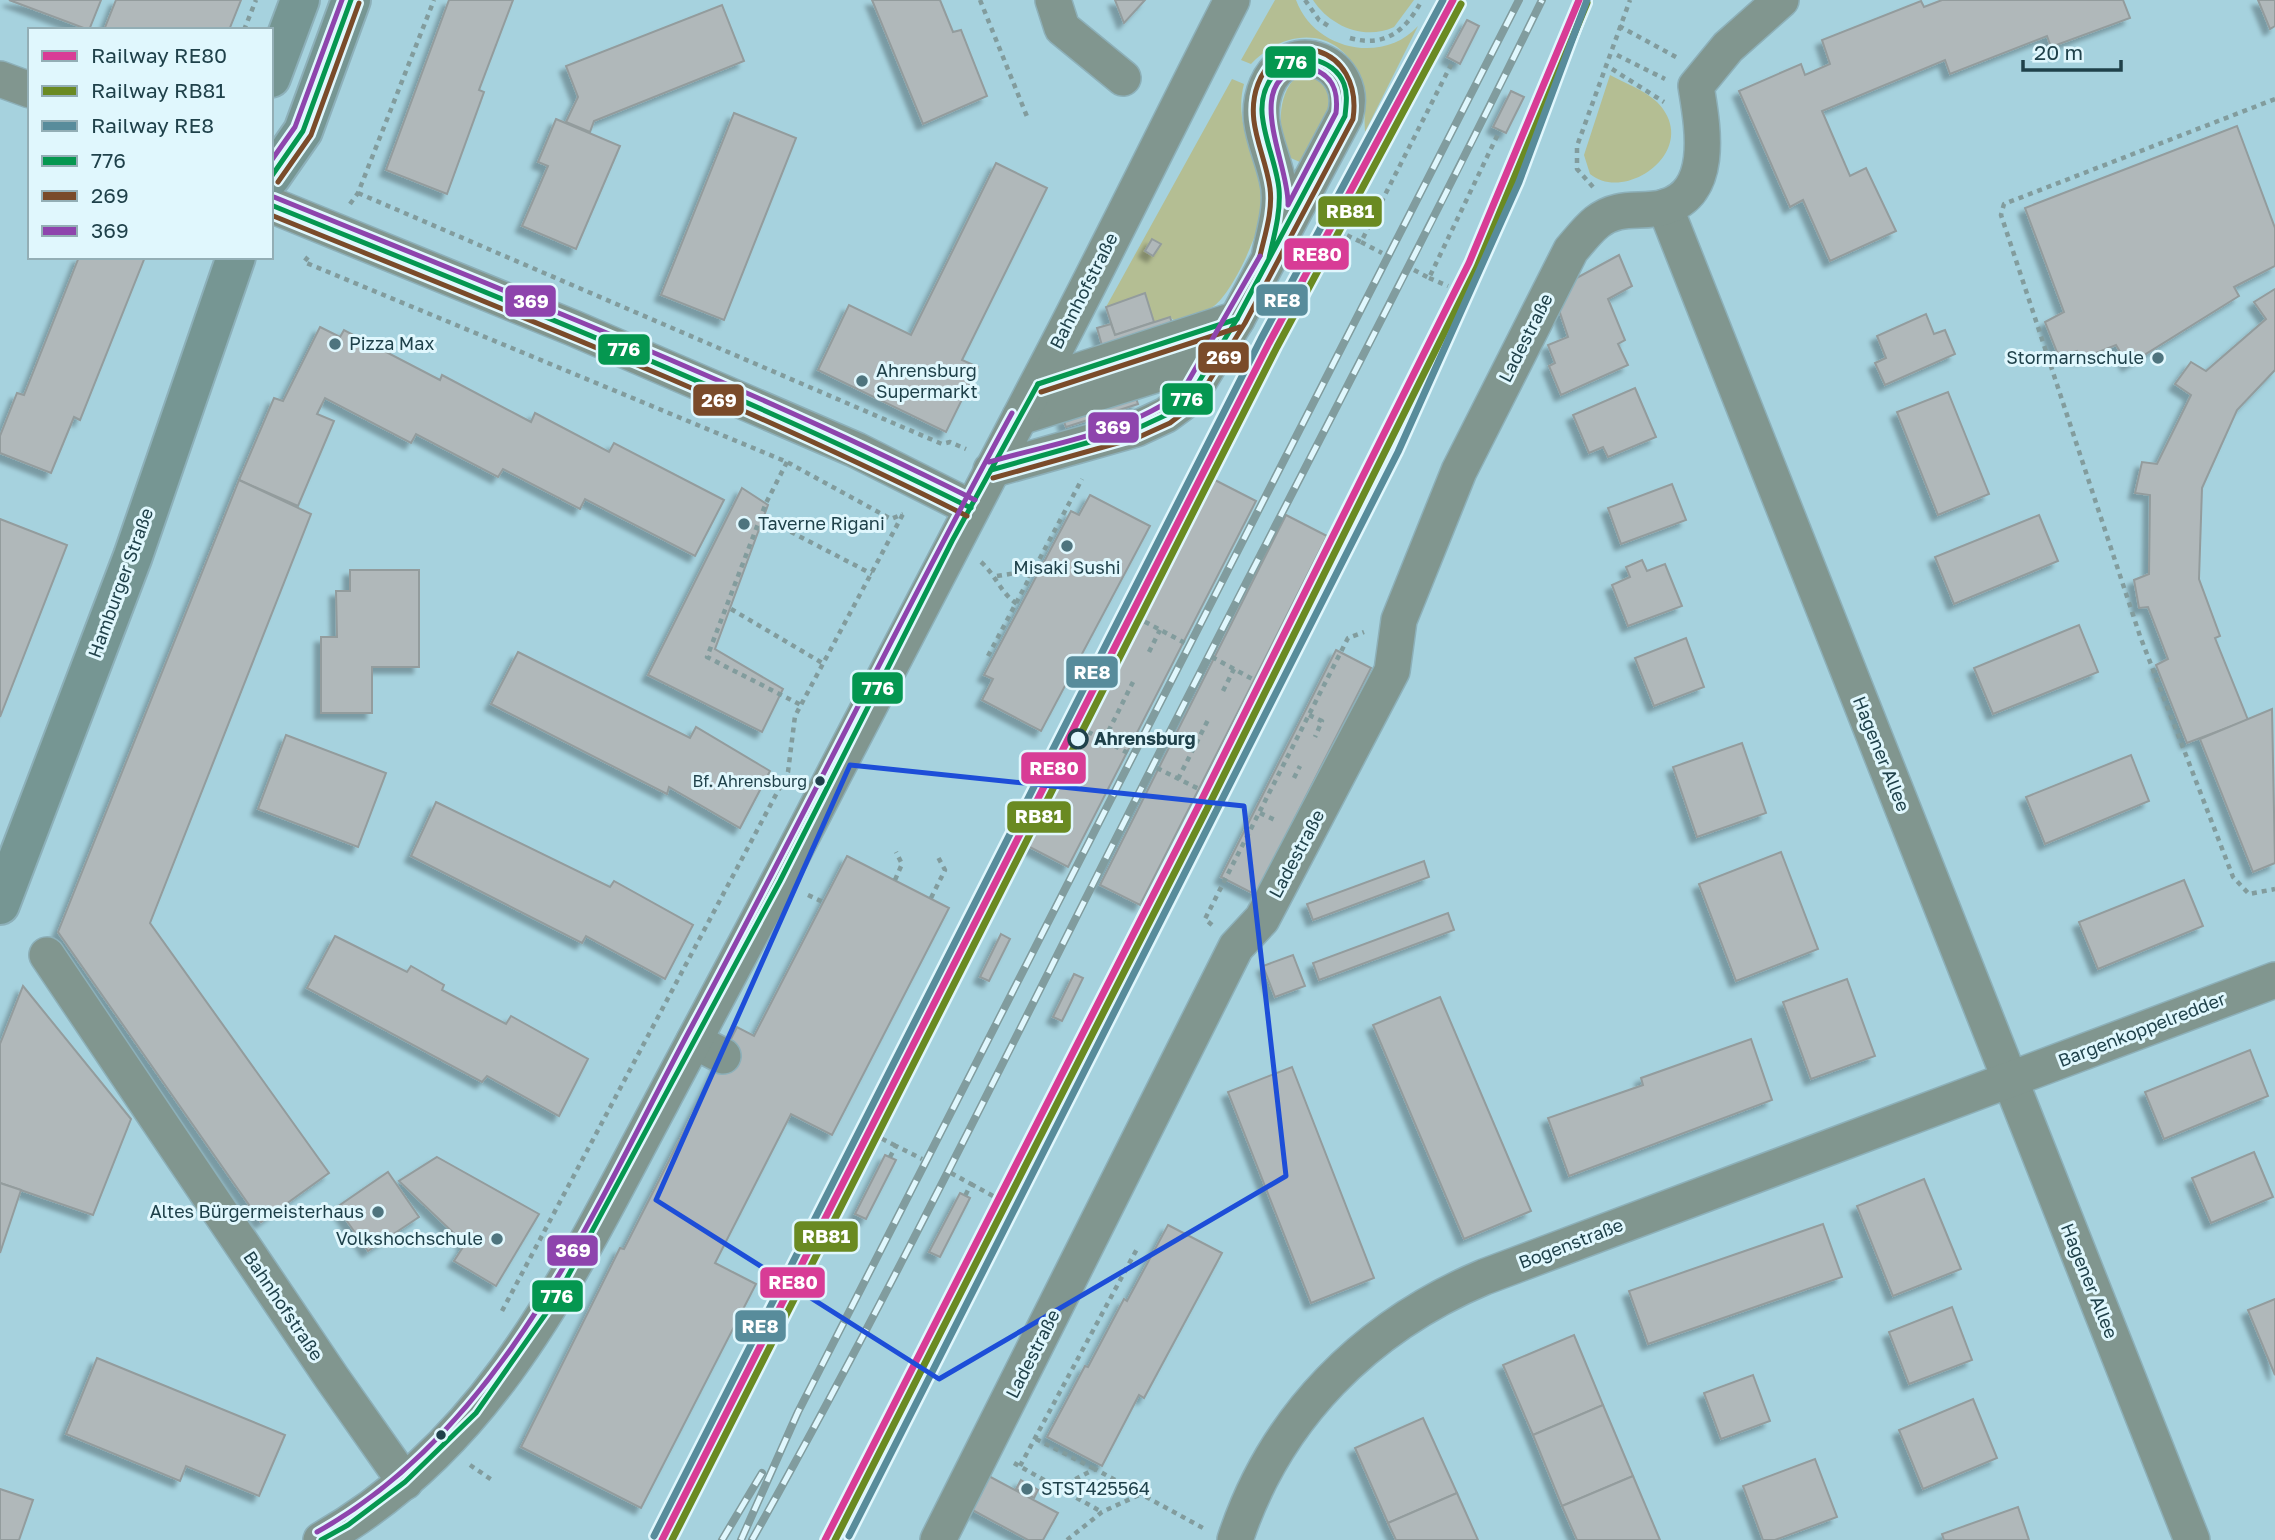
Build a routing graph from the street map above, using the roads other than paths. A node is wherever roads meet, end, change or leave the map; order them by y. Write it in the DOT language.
graph roads {
  1 [pos="300,0"];
  2 [pos="351,0"];
  3 [pos="1053,0"];
  4 [pos="1232,0"];
  5 [pos="1781,0"];
  6 [pos="273,73"];
  7 [pos="1124,78"];
  8 [pos="0,79"];
  9 [pos="28,89"];
  10 [pos="273,174"];
  11 [pos="273,206"];
  12 [pos="1665,207"];
  13 [pos="1269,258"];
  14 [pos="235,259"];
  15 [pos="1237,319"];
  16 [pos="1216,356"];
  17 [pos="1038,384"];
  18 [pos="1020,417"];
  19 [pos="984,462"];
  20 [pos="971,508"];
  21 [pos="0,905"];
  22 [pos="47,955"];
  23 [pos="2275,980"];
  24 [pos="2009,1079"];
  25 [pos="405,1482"];
  26 [pos="1224,1537"];
  27 [pos="321,1540"];
  28 [pos="937,1540"];
  29 [pos="2192,1540"];
  1 -- 6 [label="main road"];
  2 -- 10 [label="main road"];
  3 -- 7 [label="street"];
  4 -- 17 [label="street, Bahnhofstraße"];
  5 -- 12 [label="street"];
  8 -- 9 [label="street"];
  11 -- 20 [label="street"];
  12 -- 24 [label="street, Hagener Allee"];
  12 -- 28 [label="street, Ladestraße"];
  13 -- 13 [label="street"];
  13 -- 15 [label="street"];
  14 -- 21 [label="main road, Hamburger Straße"];
  15 -- 16 [label="street"];
  15 -- 17 [label="street"];
  16 -- 18 [label="street"];
  16 -- 19 [label="street"];
  17 -- 18 [label="street, Bahnhofstraße"];
  18 -- 19 [label="street, Bahnhofstraße"];
  19 -- 20 [label="street, Bahnhofstraße"];
  20 -- 25 [label="street, Bahnhofstraße"];
  22 -- 25 [label="street, Bahnhofstraße"];
  23 -- 24 [label="street, Bargenkoppelredder"];
  24 -- 26 [label="street, Bogenstraße"];
  24 -- 29 [label="street, Hagener Allee"];
  25 -- 27 [label="street, Bahnhofstraße"];
}
